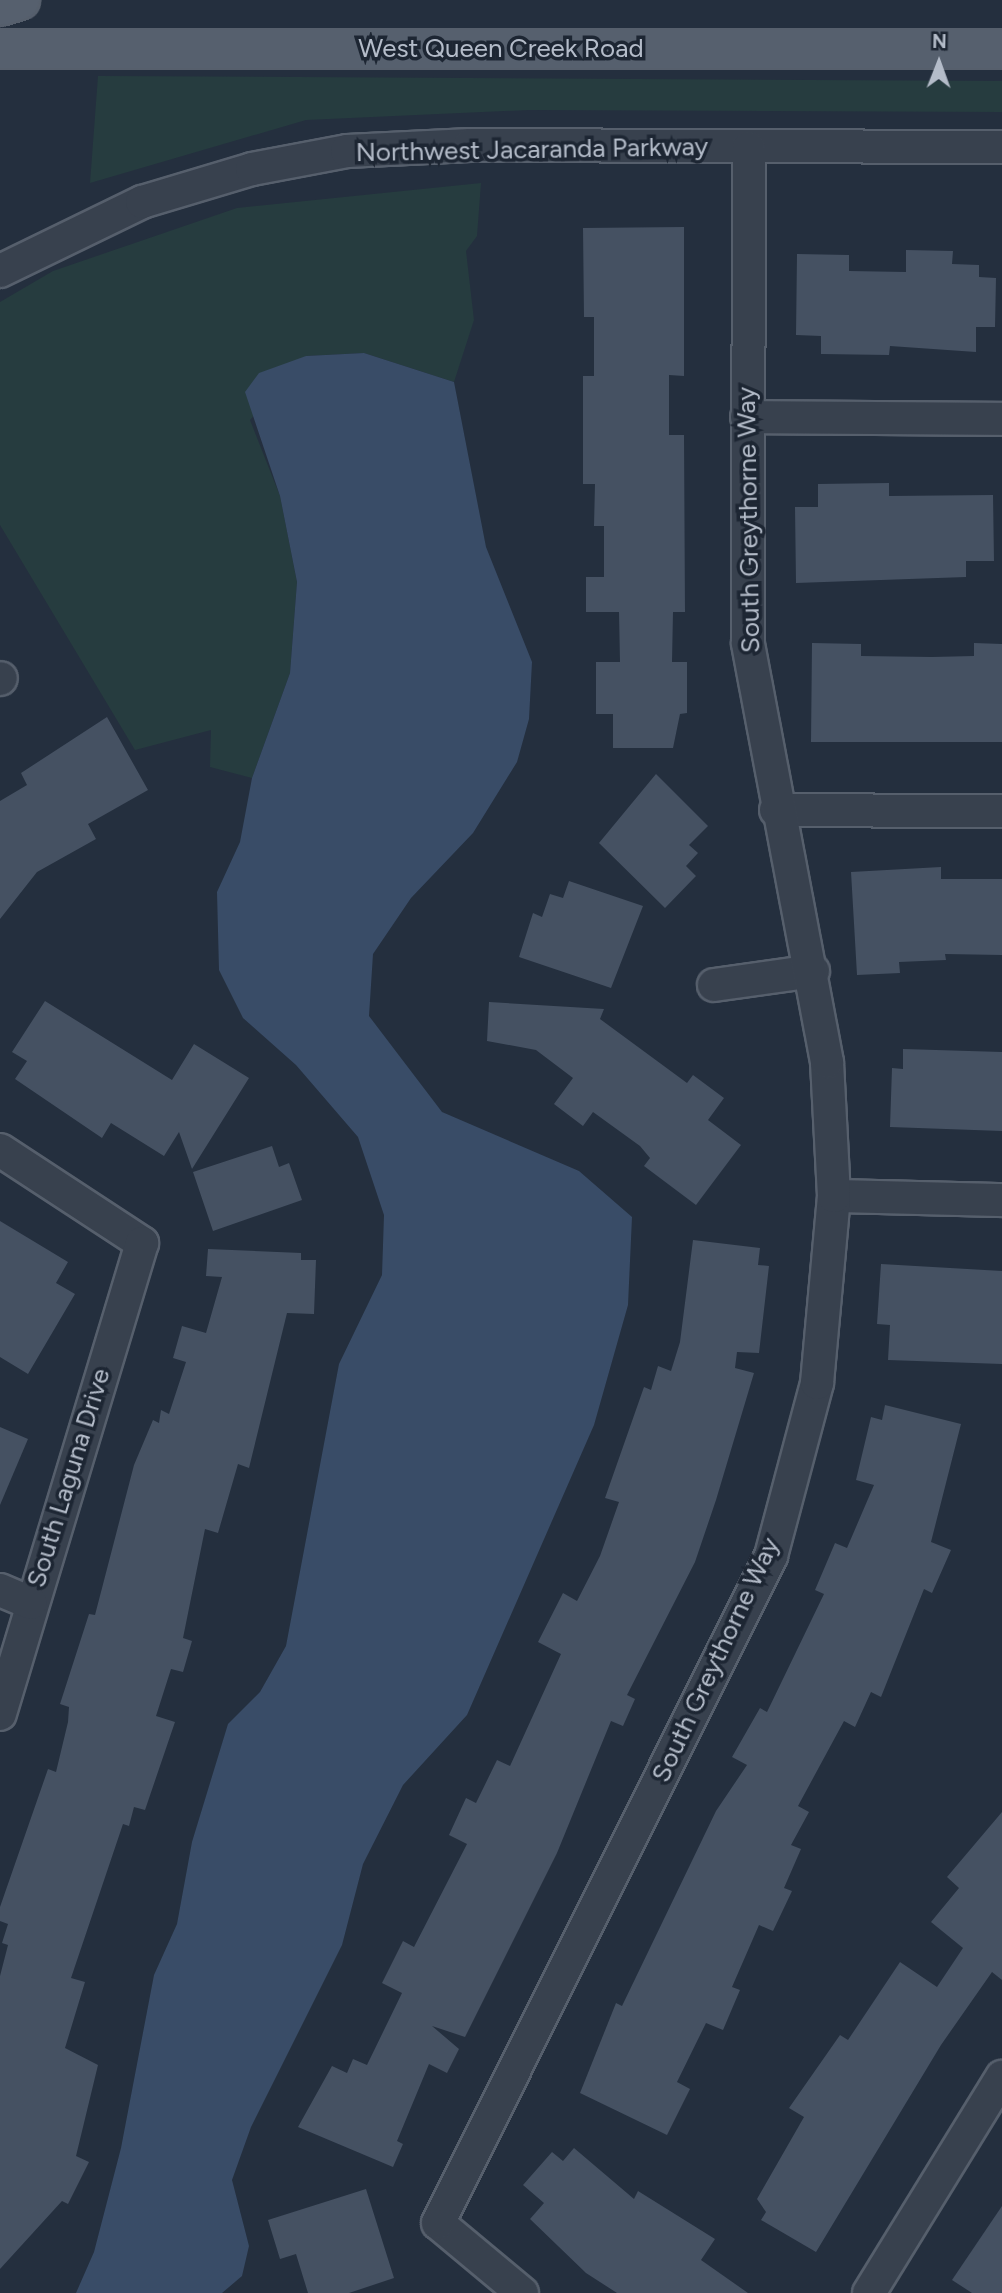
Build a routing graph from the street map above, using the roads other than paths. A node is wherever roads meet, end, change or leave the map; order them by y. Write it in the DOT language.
graph roads {
  1 [pos="20,0"];
  2 [pos="0,6"];
  3 [pos="0,49"];
  4 [pos="1002,49"];
  5 [pos="1002,147"];
  6 [pos="749,148"];
  7 [pos="0,271"];
  8 [pos="747,417"];
  9 [pos="1002,419"];
  10 [pos="776,810"];
  11 [pos="1002,811"];
  12 [pos="813,971"];
  13 [pos="714,985"];
  14 [pos="0,1150"];
  15 [pos="834,1196"];
  16 [pos="1002,1200"];
  17 [pos="0,1590"];
  18 [pos="30,1603"];
  19 [pos="0,1714"];
  20 [pos="1002,2077"];
  21 [pos="522,2293"];
  22 [pos="869,2293"];
  1 -- 2 [label="main road"];
  3 -- 4 [label="main road, West Queen Creek Road"];
  5 -- 6 [label="street, Northwest Jacaranda Parkway"];
  6 -- 7 [label="street, Northwest Jacaranda Parkway"];
  6 -- 8 [label="street, South Greythorne Way"];
  8 -- 9 [label="street"];
  8 -- 10 [label="street, South Greythorne Way"];
  10 -- 11 [label="street"];
  10 -- 12 [label="street, South Greythorne Way"];
  12 -- 13 [label="street"];
  12 -- 15 [label="street, South Greythorne Way"];
  14 -- 18 [label="street, South Laguna Drive"];
  15 -- 16 [label="street"];
  15 -- 21 [label="street, South Greythorne Way"];
  17 -- 18 [label="street"];
  18 -- 19 [label="street, South Laguna Drive"];
  20 -- 22 [label="street"];
}
